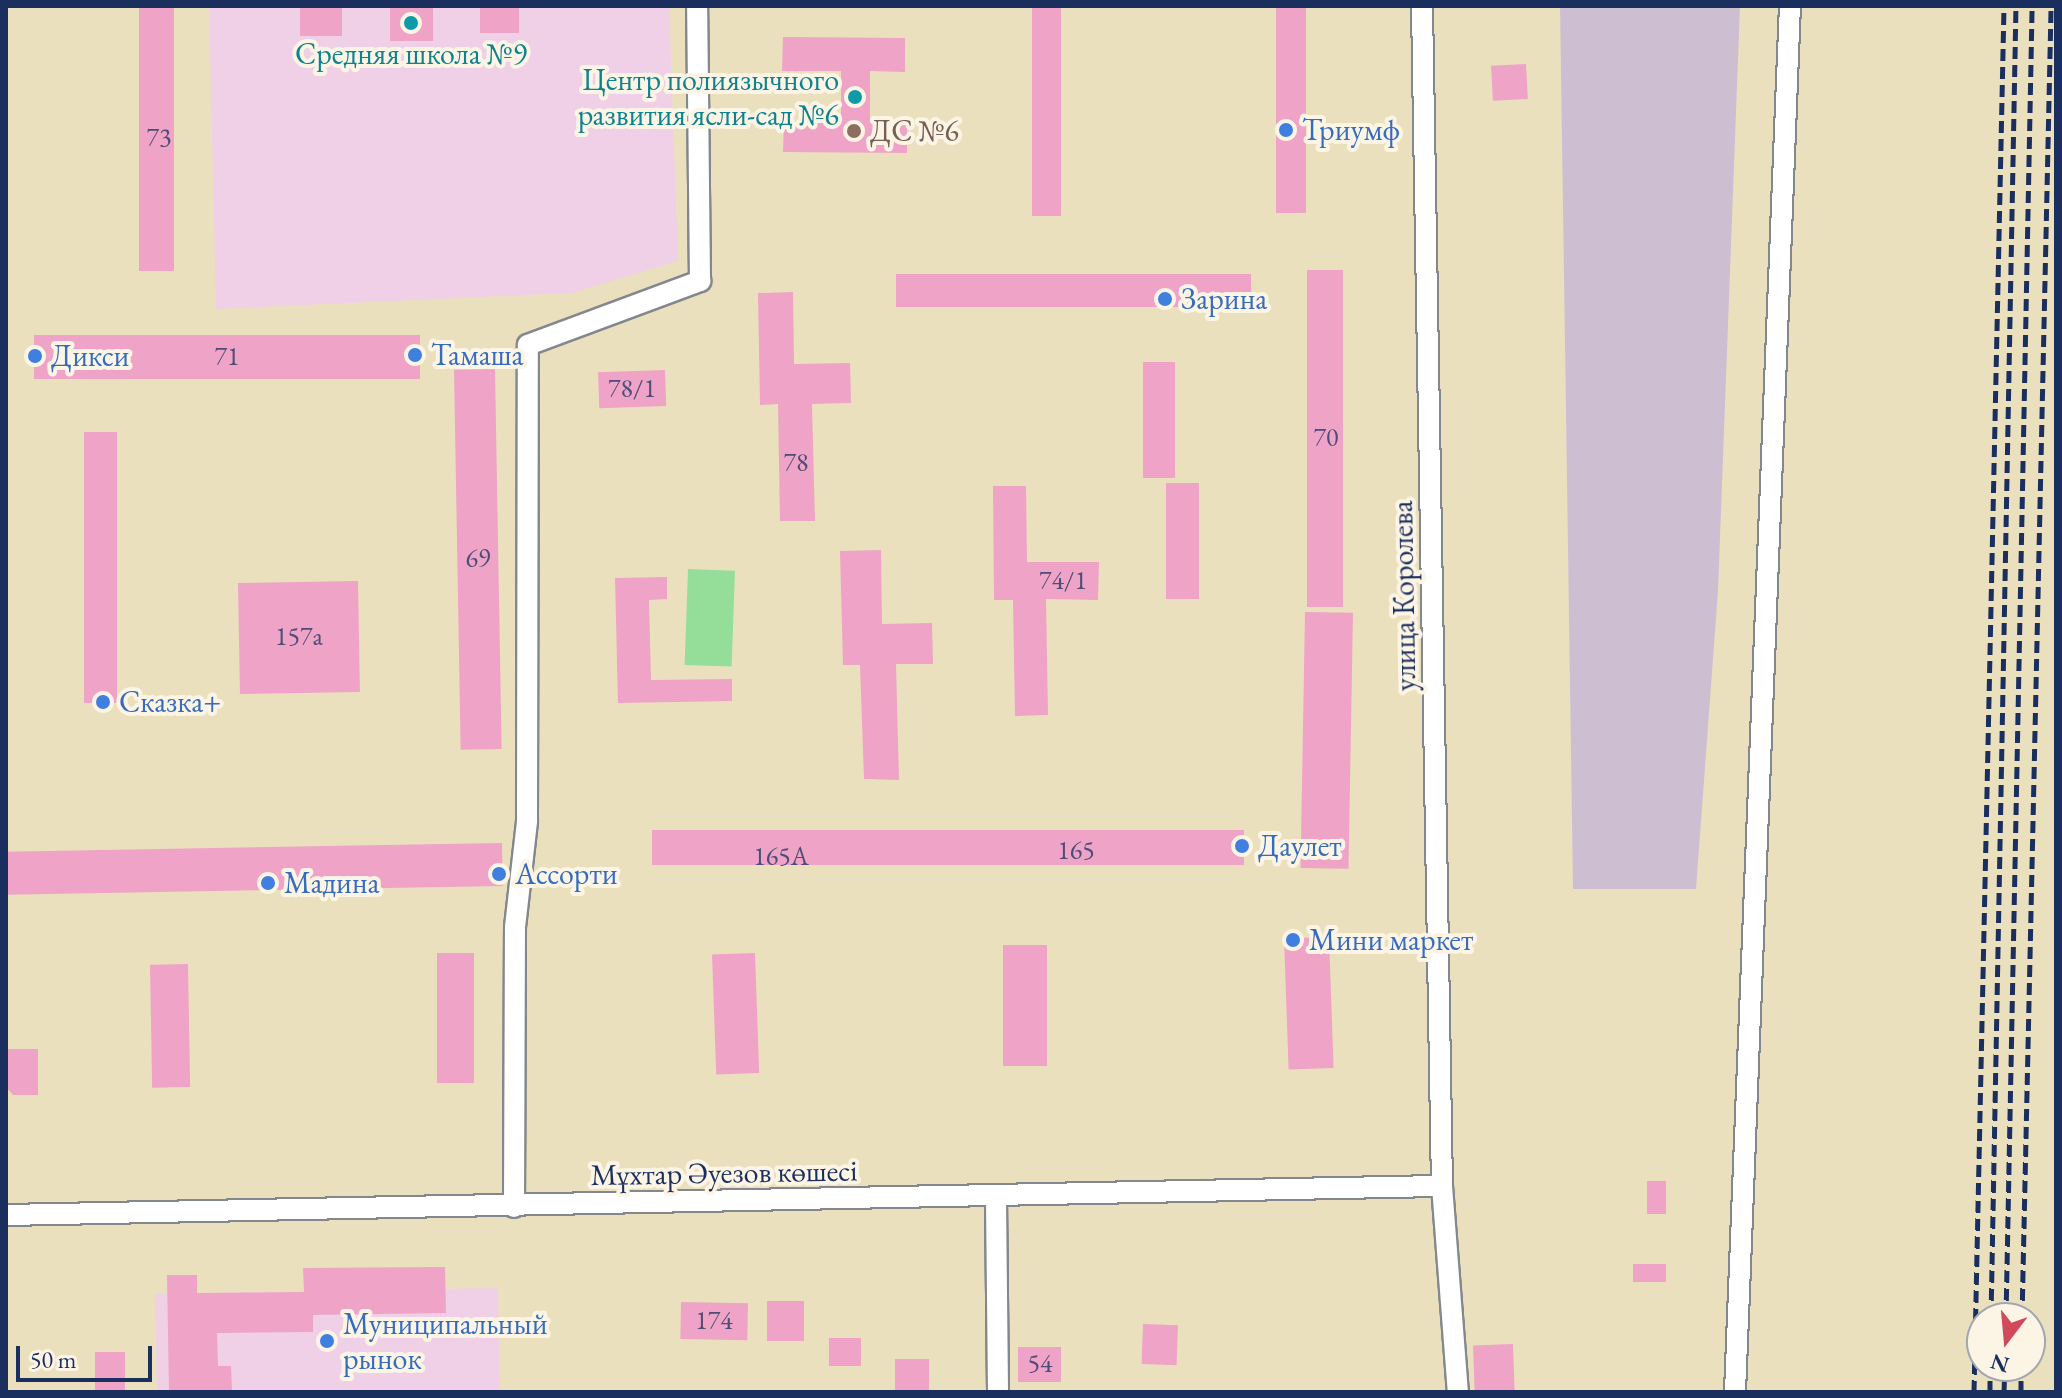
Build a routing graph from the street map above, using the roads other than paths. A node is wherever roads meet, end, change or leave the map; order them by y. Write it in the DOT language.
graph roads {
  1 [pos="697,6"];
  2 [pos="1422,6"];
  3 [pos="1790,6"];
  4 [pos="1442,1186"];
  5 [pos="996,1199"];
  6 [pos="514,1207"];
  7 [pos="6,1215"];
  8 [pos="998,1392"];
  9 [pos="1458,1392"];
  10 [pos="1735,1392"];
  1 -- 6 [label="street"];
  2 -- 4 [label="street, улица Королева"];
  3 -- 10 [label="street"];
  4 -- 5 [label="street, Мұхтар Әуезов көшесі"];
  4 -- 9 [label="street, улица Королева"];
  5 -- 6 [label="street, Мұхтар Әуезов көшесі"];
  5 -- 8 [label="street"];
  6 -- 7 [label="street, Мұхтар Әуезов көшесі"];
}
